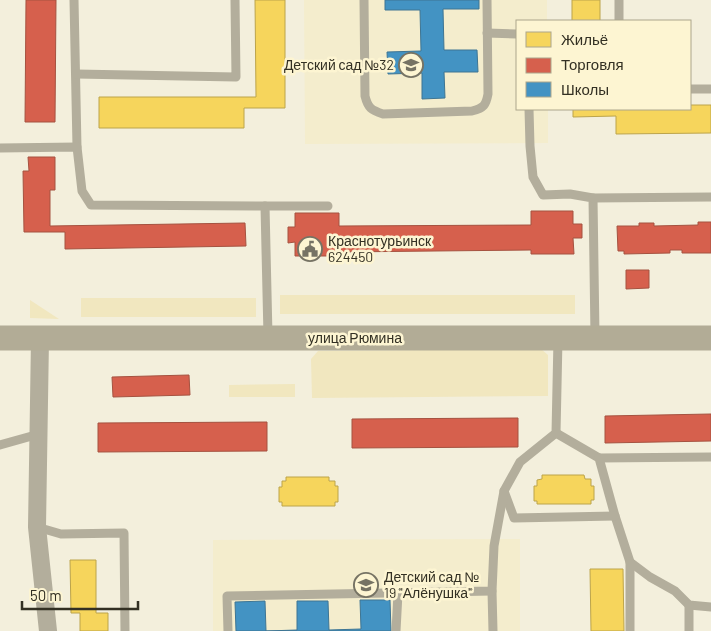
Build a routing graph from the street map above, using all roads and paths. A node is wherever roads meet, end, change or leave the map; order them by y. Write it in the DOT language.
graph roads {
  1 [pos="74,0"];
  2 [pos="235,0"];
  3 [pos="364,0"];
  4 [pos="487,0"];
  5 [pos="619,0"];
  6 [pos="619,20"];
  7 [pos="487,33"];
  8 [pos="516,34"];
  9 [pos="76,74"];
  10 [pos="691,89"];
  11 [pos="711,89"];
  12 [pos="529,110"];
  13 [pos="77,147"];
  14 [pos="0,148"];
  15 [pos="711,197"];
  16 [pos="592,198"];
  17 [pos="265,206"];
  18 [pos="328,206"];
  19 [pos="0,338"];
  20 [pos="40,338"];
  21 [pos="268,338"];
  22 [pos="558,338"];
  23 [pos="711,338"];
  24 [pos="595,339"];
  25 [pos="556,433"];
  26 [pos="39,434"];
  27 [pos="0,445"];
  28 [pos="711,457"];
  29 [pos="599,458"];
  30 [pos="504,491"];
  31 [pos="615,516"];
  32 [pos="37,527"];
  33 [pos="630,562"];
  34 [pos="492,592"];
  35 [pos="398,593"];
  36 [pos="689,604"];
  37 [pos="711,607"];
  38 [pos="48,631"];
  39 [pos="125,631"];
  40 [pos="228,631"];
  41 [pos="396,631"];
  42 [pos="493,631"];
  43 [pos="630,631"];
  44 [pos="689,631"];
  1 -- 9 [label="lane"];
  2 -- 9 [label="lane"];
  3 -- 7 [label="lane"];
  4 -- 7 [label="lane"];
  5 -- 6 [label="lane"];
  7 -- 8 [label="lane"];
  9 -- 13 [label="lane"];
  10 -- 11 [label="lane"];
  12 -- 16 [label="lane"];
  13 -- 14 [label="lane"];
  13 -- 17 [label="lane"];
  15 -- 16 [label="lane"];
  16 -- 24 [label="lane"];
  17 -- 18 [label="lane"];
  17 -- 21 [label="lane"];
  19 -- 20 [label="main road, улица Рюмина"];
  20 -- 21 [label="main road, улица Рюмина"];
  20 -- 26 [label="street"];
  21 -- 22 [label="main road, улица Рюмина"];
  22 -- 24 [label="main road, улица Рюмина"];
  22 -- 25 [label="lane"];
  23 -- 24 [label="main road, улица Рюмина"];
  25 -- 29 [label="lane"];
  25 -- 30 [label="lane"];
  26 -- 27 [label="lane"];
  26 -- 32 [label="street"];
  28 -- 29 [label="lane"];
  29 -- 31 [label="lane"];
  30 -- 31 [label="lane"];
  30 -- 34 [label="lane"];
  31 -- 33 [label="lane"];
  32 -- 38 [label="street"];
  32 -- 39 [label="lane"];
  33 -- 36 [label="lane"];
  33 -- 43 [label="lane"];
  34 -- 35 [label="lane"];
  34 -- 42 [label="lane"];
  35 -- 40 [label="lane"];
  35 -- 41 [label="lane"];
  36 -- 37 [label="lane"];
  36 -- 44 [label="lane"];
}
